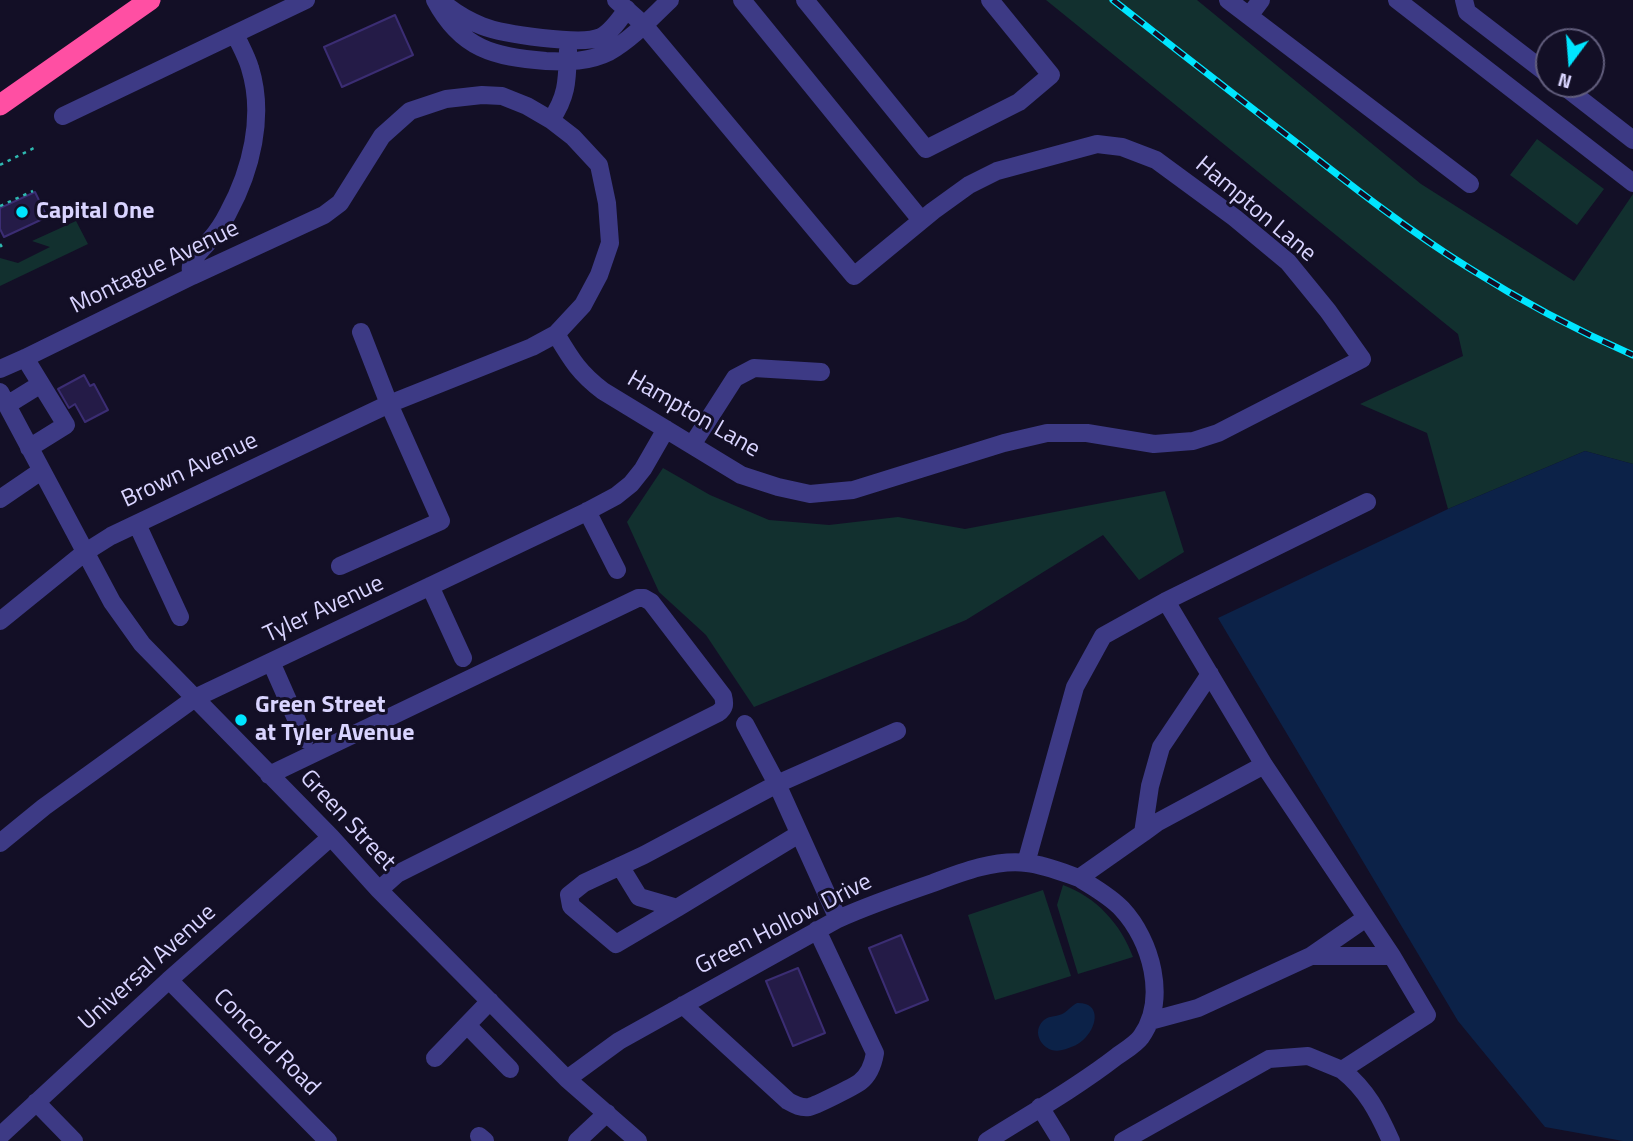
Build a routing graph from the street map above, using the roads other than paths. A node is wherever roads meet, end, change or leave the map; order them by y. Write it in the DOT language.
graph roads {
  1 [pos="150,0"];
  2 [pos="306,0"];
  3 [pos="438,0"];
  4 [pos="670,0"];
  5 [pos="742,0"];
  6 [pos="806,0"];
  7 [pos="990,0"];
  8 [pos="1228,0"];
  9 [pos="1261,0"];
  10 [pos="1398,0"];
  11 [pos="1464,0"];
  12 [pos="622,5"];
  13 [pos="1249,16"];
  14 [pos="644,25"];
  15 [pos="505,32"];
  16 [pos="235,34"];
  17 [pos="569,40"];
  18 [pos="499,55"];
  19 [pos="568,62"];
  20 [pos="1535,64"];
  21 [pos="1579,98"];
  22 [pos="0,106"];
  23 [pos="63,116"];
  24 [pos="551,120"];
  25 [pos="1633,140"];
  26 [pos="1633,183"];
  27 [pos="1470,184"];
  28 [pos="921,220"];
  29 [pos="192,276"];
  30 [pos="361,332"];
  31 [pos="556,334"];
  32 [pos="25,358"];
  33 [pos="0,369"];
  34 [pos="821,372"];
  35 [pos="41,384"];
  36 [pos="3,398"];
  37 [pos="389,404"];
  38 [pos="666,429"];
  39 [pos="692,445"];
  40 [pos="29,447"];
  41 [pos="41,471"];
  42 [pos="0,499"];
  43 [pos="1367,502"];
  44 [pos="587,511"];
  45 [pos="137,524"];
  46 [pos="85,553"];
  47 [pos="340,566"];
  48 [pos="617,569"];
  49 [pos="430,586"];
  50 [pos="1166,601"];
  51 [pos="180,617"];
  52 [pos="0,621"];
  53 [pos="463,658"];
  54 [pos="271,662"];
  55 [pos="1210,674"];
  56 [pos="195,698"];
  57 [pos="745,724"];
  58 [pos="897,731"];
  59 [pos="305,739"];
  60 [pos="1264,765"];
  61 [pos="270,775"];
  62 [pos="777,784"];
  63 [pos="1143,833"];
  64 [pos="799,834"];
  65 [pos="331,837"];
  66 [pos="0,843"];
  67 [pos="1026,863"];
  68 [pos="620,866"];
  69 [pos="1079,878"];
  70 [pos="379,890"];
  71 [pos="677,908"];
  72 [pos="1366,918"];
  73 [pos="838,919"];
  74 [pos="817,930"];
  75 [pos="1311,956"];
  76 [pos="1392,956"];
  77 [pos="169,981"];
  78 [pos="489,1001"];
  79 [pos="683,1005"];
  80 [pos="1150,1021"];
  81 [pos="467,1025"];
  82 [pos="435,1058"];
  83 [pos="510,1069"];
  84 [pos="1342,1070"];
  85 [pos="567,1079"];
  86 [pos="36,1102"];
  87 [pos="1040,1107"];
  88 [pos="607,1113"];
  89 [pos="0,1136"];
  90 [pos="74,1141"];
  91 [pos="328,1141"];
  92 [pos="577,1141"];
  93 [pos="638,1141"];
  94 [pos="987,1141"];
  95 [pos="1061,1141"];
  96 [pos="1123,1141"];
  97 [pos="1391,1141"];
  1 -- 22 [label="highway"];
  2 -- 16 [label="street"];
  3 -- 15 [label="street"];
  3 -- 18 [label="street"];
  4 -- 14 [label="street"];
  5 -- 28 [label="street"];
  6 -- 7 [label="street"];
  8 -- 13 [label="street"];
  9 -- 13 [label="street"];
  10 -- 26 [label="street"];
  11 -- 20 [label="street"];
  12 -- 14 [label="street, Hampton Lane"];
  12 -- 17 [label="street"];
  13 -- 27 [label="street"];
  14 -- 19 [label="street"];
  14 -- 28 [label="street, Hampton Lane"];
  15 -- 17 [label="street"];
  15 -- 18 [label="street"];
  16 -- 23 [label="street"];
  16 -- 29 [label="street"];
  17 -- 19 [label="street"];
  18 -- 19 [label="street"];
  19 -- 24 [label="street"];
  21 -- 25 [label="street"];
  24 -- 29 [label="street, Montague Avenue"];
  24 -- 31 [label="street"];
  28 -- 39 [label="street, Hampton Lane"];
  29 -- 32 [label="street, Montague Avenue"];
  30 -- 37 [label="street"];
  31 -- 37 [label="street, Brown Avenue"];
  31 -- 38 [label="street, Hampton Lane"];
  32 -- 33 [label="street, Montague Avenue"];
  32 -- 35 [label="street"];
  34 -- 39 [label="street"];
  35 -- 36 [label="street"];
  35 -- 40 [label="street"];
  36 -- 40 [label="street, Green Street"];
  37 -- 45 [label="street, Brown Avenue"];
  37 -- 47 [label="street"];
  38 -- 39 [label="street, Hampton Lane"];
  38 -- 44 [label="street, Tyler Avenue"];
  40 -- 41 [label="street, Green Street"];
  41 -- 42 [label="street"];
  41 -- 46 [label="street, Green Street"];
  43 -- 50 [label="street"];
  44 -- 48 [label="street"];
  44 -- 49 [label="street, Tyler Avenue"];
  45 -- 46 [label="street, Brown Avenue"];
  45 -- 51 [label="street"];
  46 -- 52 [label="street, Brown Avenue"];
  46 -- 56 [label="street, Green Street"];
  49 -- 53 [label="street"];
  49 -- 54 [label="street, Tyler Avenue"];
  50 -- 55 [label="street"];
  50 -- 67 [label="street"];
  54 -- 56 [label="street, Tyler Avenue"];
  54 -- 59 [label="street"];
  55 -- 60 [label="street"];
  55 -- 63 [label="street"];
  56 -- 61 [label="street, Green Street"];
  56 -- 66 [label="street, Tyler Avenue"];
  57 -- 62 [label="street"];
  58 -- 62 [label="street"];
  60 -- 63 [label="street"];
  60 -- 72 [label="street"];
  61 -- 65 [label="street, Green Street"];
  61 -- 70 [label="street"];
  62 -- 64 [label="street"];
  62 -- 68 [label="street"];
  63 -- 69 [label="street"];
  64 -- 71 [label="street"];
  64 -- 73 [label="street"];
  65 -- 70 [label="street, Green Street"];
  65 -- 77 [label="street, Universal Avenue"];
  67 -- 69 [label="street, Green Hollow Drive"];
  67 -- 73 [label="street, Green Hollow Drive"];
  68 -- 71 [label="street"];
  68 -- 71 [label="street"];
  69 -- 80 [label="street, Green Hollow Drive"];
  70 -- 78 [label="street, Green Street"];
  72 -- 75 [label="street"];
  72 -- 76 [label="street"];
  73 -- 74 [label="street, Green Hollow Drive"];
  74 -- 79 [label="street, Green Hollow Drive"];
  74 -- 79 [label="street"];
  75 -- 76 [label="street"];
  75 -- 80 [label="street"];
  76 -- 84 [label="street"];
  77 -- 86 [label="street, Universal Avenue"];
  77 -- 91 [label="street, Concord Road"];
  78 -- 81 [label="street"];
  78 -- 85 [label="street, Green Street"];
  79 -- 85 [label="street, Green Hollow Drive"];
  80 -- 87 [label="street"];
  81 -- 82 [label="street"];
  81 -- 83 [label="street"];
  84 -- 96 [label="street"];
  84 -- 97 [label="street"];
  85 -- 88 [label="street, Green Street"];
  86 -- 89 [label="street, Universal Avenue"];
  86 -- 90 [label="street"];
  87 -- 94 [label="street"];
  87 -- 95 [label="street"];
  88 -- 92 [label="street"];
  88 -- 93 [label="street, Green Street"];
}
